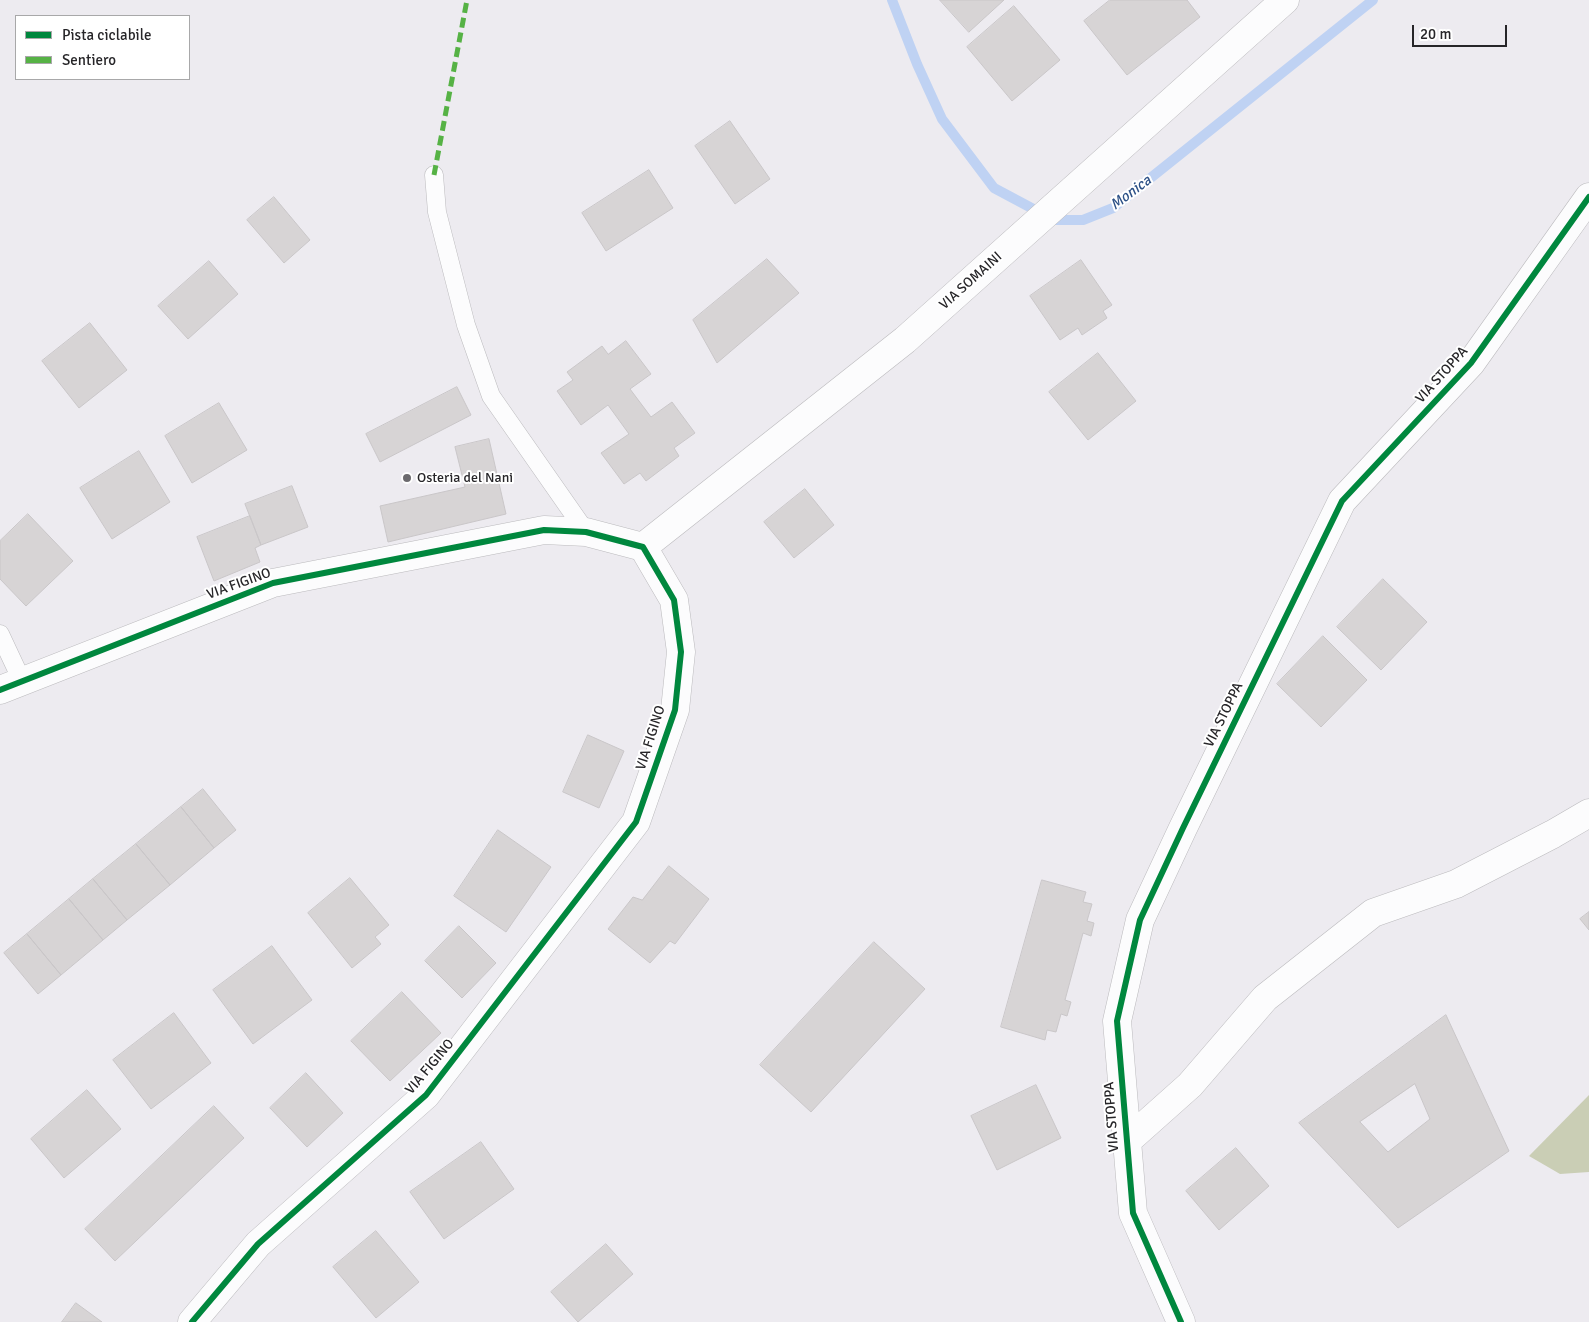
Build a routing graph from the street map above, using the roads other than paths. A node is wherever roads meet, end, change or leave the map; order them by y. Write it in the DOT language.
graph roads {
  1 [pos="1285,0"];
  2 [pos="434,176"];
  3 [pos="1589,197"];
  4 [pos="586,532"];
  5 [pos="643,547"];
  6 [pos="0,634"];
  7 [pos="11,685"];
  8 [pos="1589,813"];
  9 [pos="1126,1142"];
  10 [pos="192,1322"];
  11 [pos="1181,1322"];
  1 -- 5 [label="street, VIA SOMAINI"];
  2 -- 4 [label="lane"];
  3 -- 9 [label="street, VIA STOPPA"];
  4 -- 5 [label="street, VIA FIGINO"];
  4 -- 7 [label="street, VIA FIGINO"];
  5 -- 10 [label="street, VIA FIGINO"];
  6 -- 7 [label="lane"];
  8 -- 9 [label="street"];
  9 -- 11 [label="street, VIA STOPPA"];
}
